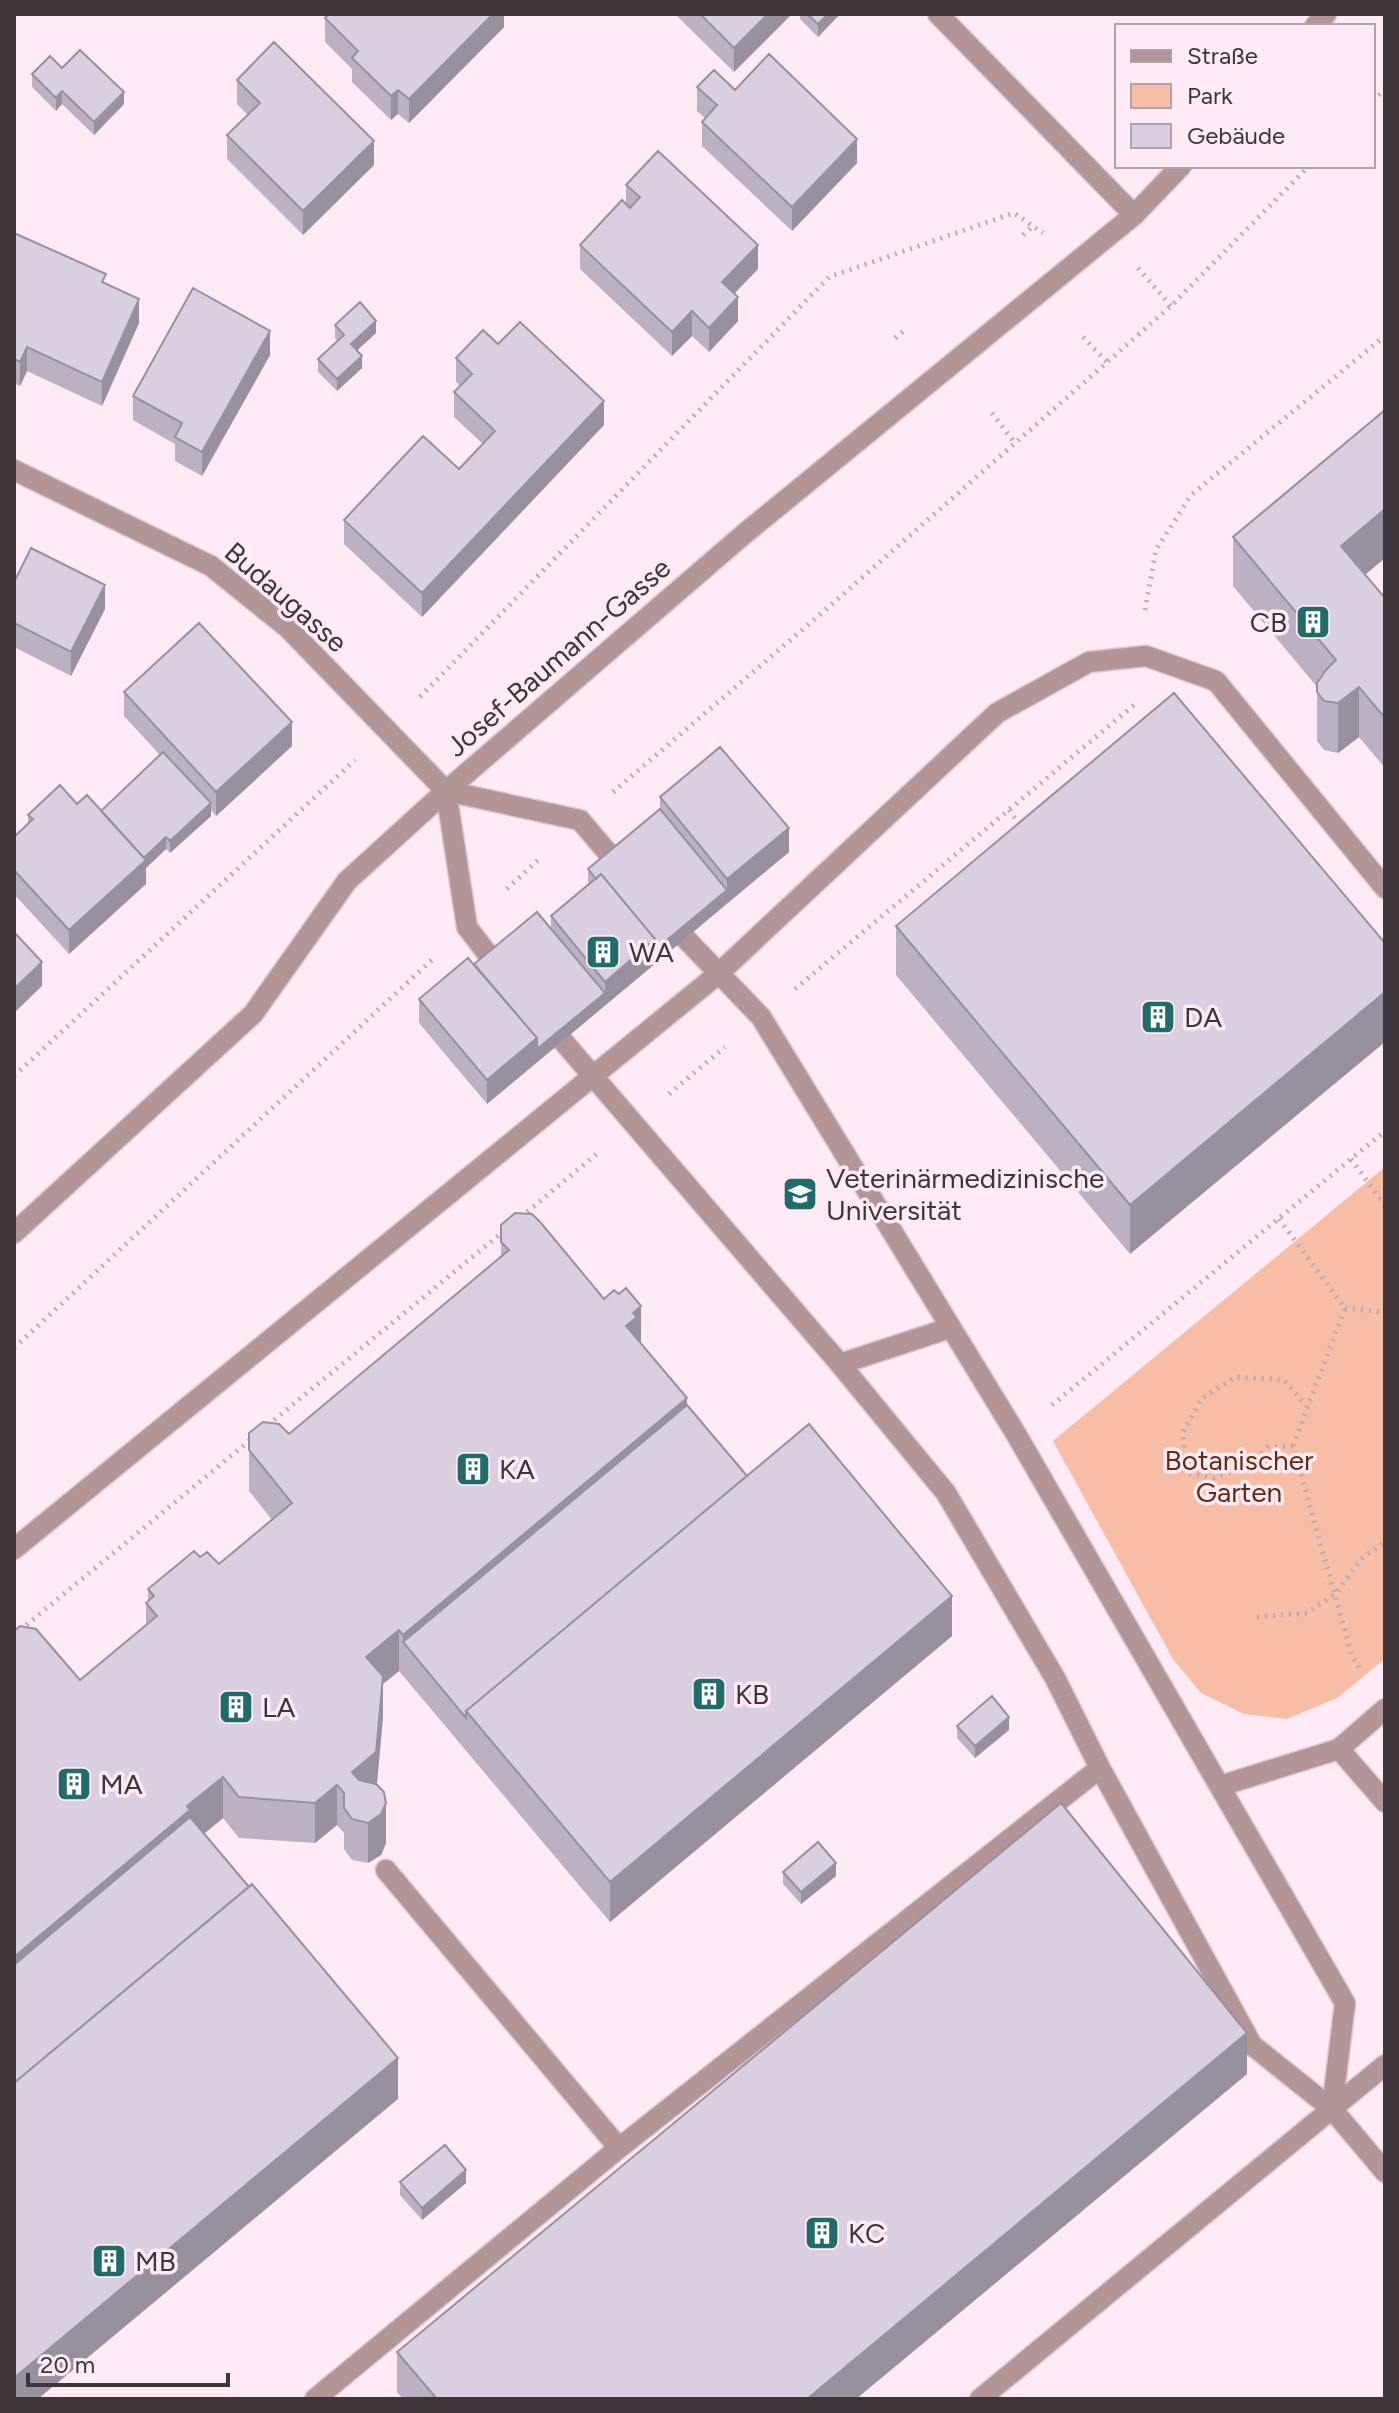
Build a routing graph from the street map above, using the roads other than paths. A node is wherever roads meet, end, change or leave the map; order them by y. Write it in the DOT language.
graph roads {
  1 [pos="938,14"];
  2 [pos="1179,168"];
  3 [pos="1134,215"];
  4 [pos="14,470"];
  5 [pos="446,791"];
  6 [pos="614,860"];
  7 [pos="1385,888"];
  8 [pos="685,938"];
  9 [pos="493,961"];
  10 [pos="718,974"];
  11 [pos="562,1040"];
  12 [pos="593,1078"];
  13 [pos="14,1233"];
  14 [pos="950,1328"];
  15 [pos="840,1364"];
  16 [pos="14,1549"];
  17 [pos="1385,1709"];
  18 [pos="1339,1749"];
  19 [pos="1100,1768"];
  20 [pos="1220,1786"];
  21 [pos="1385,1802"];
  22 [pos="386,1870"];
  23 [pos="1385,2065"];
  24 [pos="1332,2109"];
  25 [pos="619,2148"];
  26 [pos="1385,2172"];
  27 [pos="315,2399"];
  28 [pos="980,2399"];
  1 -- 3 [label="street"];
  2 -- 3 [label="street, Josef-Baumann-Gasse"];
  3 -- 5 [label="street, Josef-Baumann-Gasse"];
  4 -- 5 [label="street, Budaugasse"];
  5 -- 6 [label="street"];
  5 -- 9 [label="street"];
  5 -- 13 [label="street, Josef-Baumann-Gasse"];
  7 -- 10 [label="street"];
  8 -- 10 [label="street"];
  10 -- 12 [label="street"];
  10 -- 14 [label="street"];
  11 -- 12 [label="street"];
  12 -- 15 [label="street"];
  12 -- 16 [label="street"];
  14 -- 15 [label="street"];
  14 -- 20 [label="street"];
  15 -- 19 [label="street"];
  17 -- 18 [label="street"];
  18 -- 20 [label="street"];
  18 -- 21 [label="street"];
  19 -- 24 [label="street"];
  19 -- 25 [label="street"];
  20 -- 24 [label="street"];
  22 -- 25 [label="street"];
  23 -- 24 [label="street"];
  24 -- 26 [label="street"];
  24 -- 28 [label="street"];
  25 -- 27 [label="street"];
}
